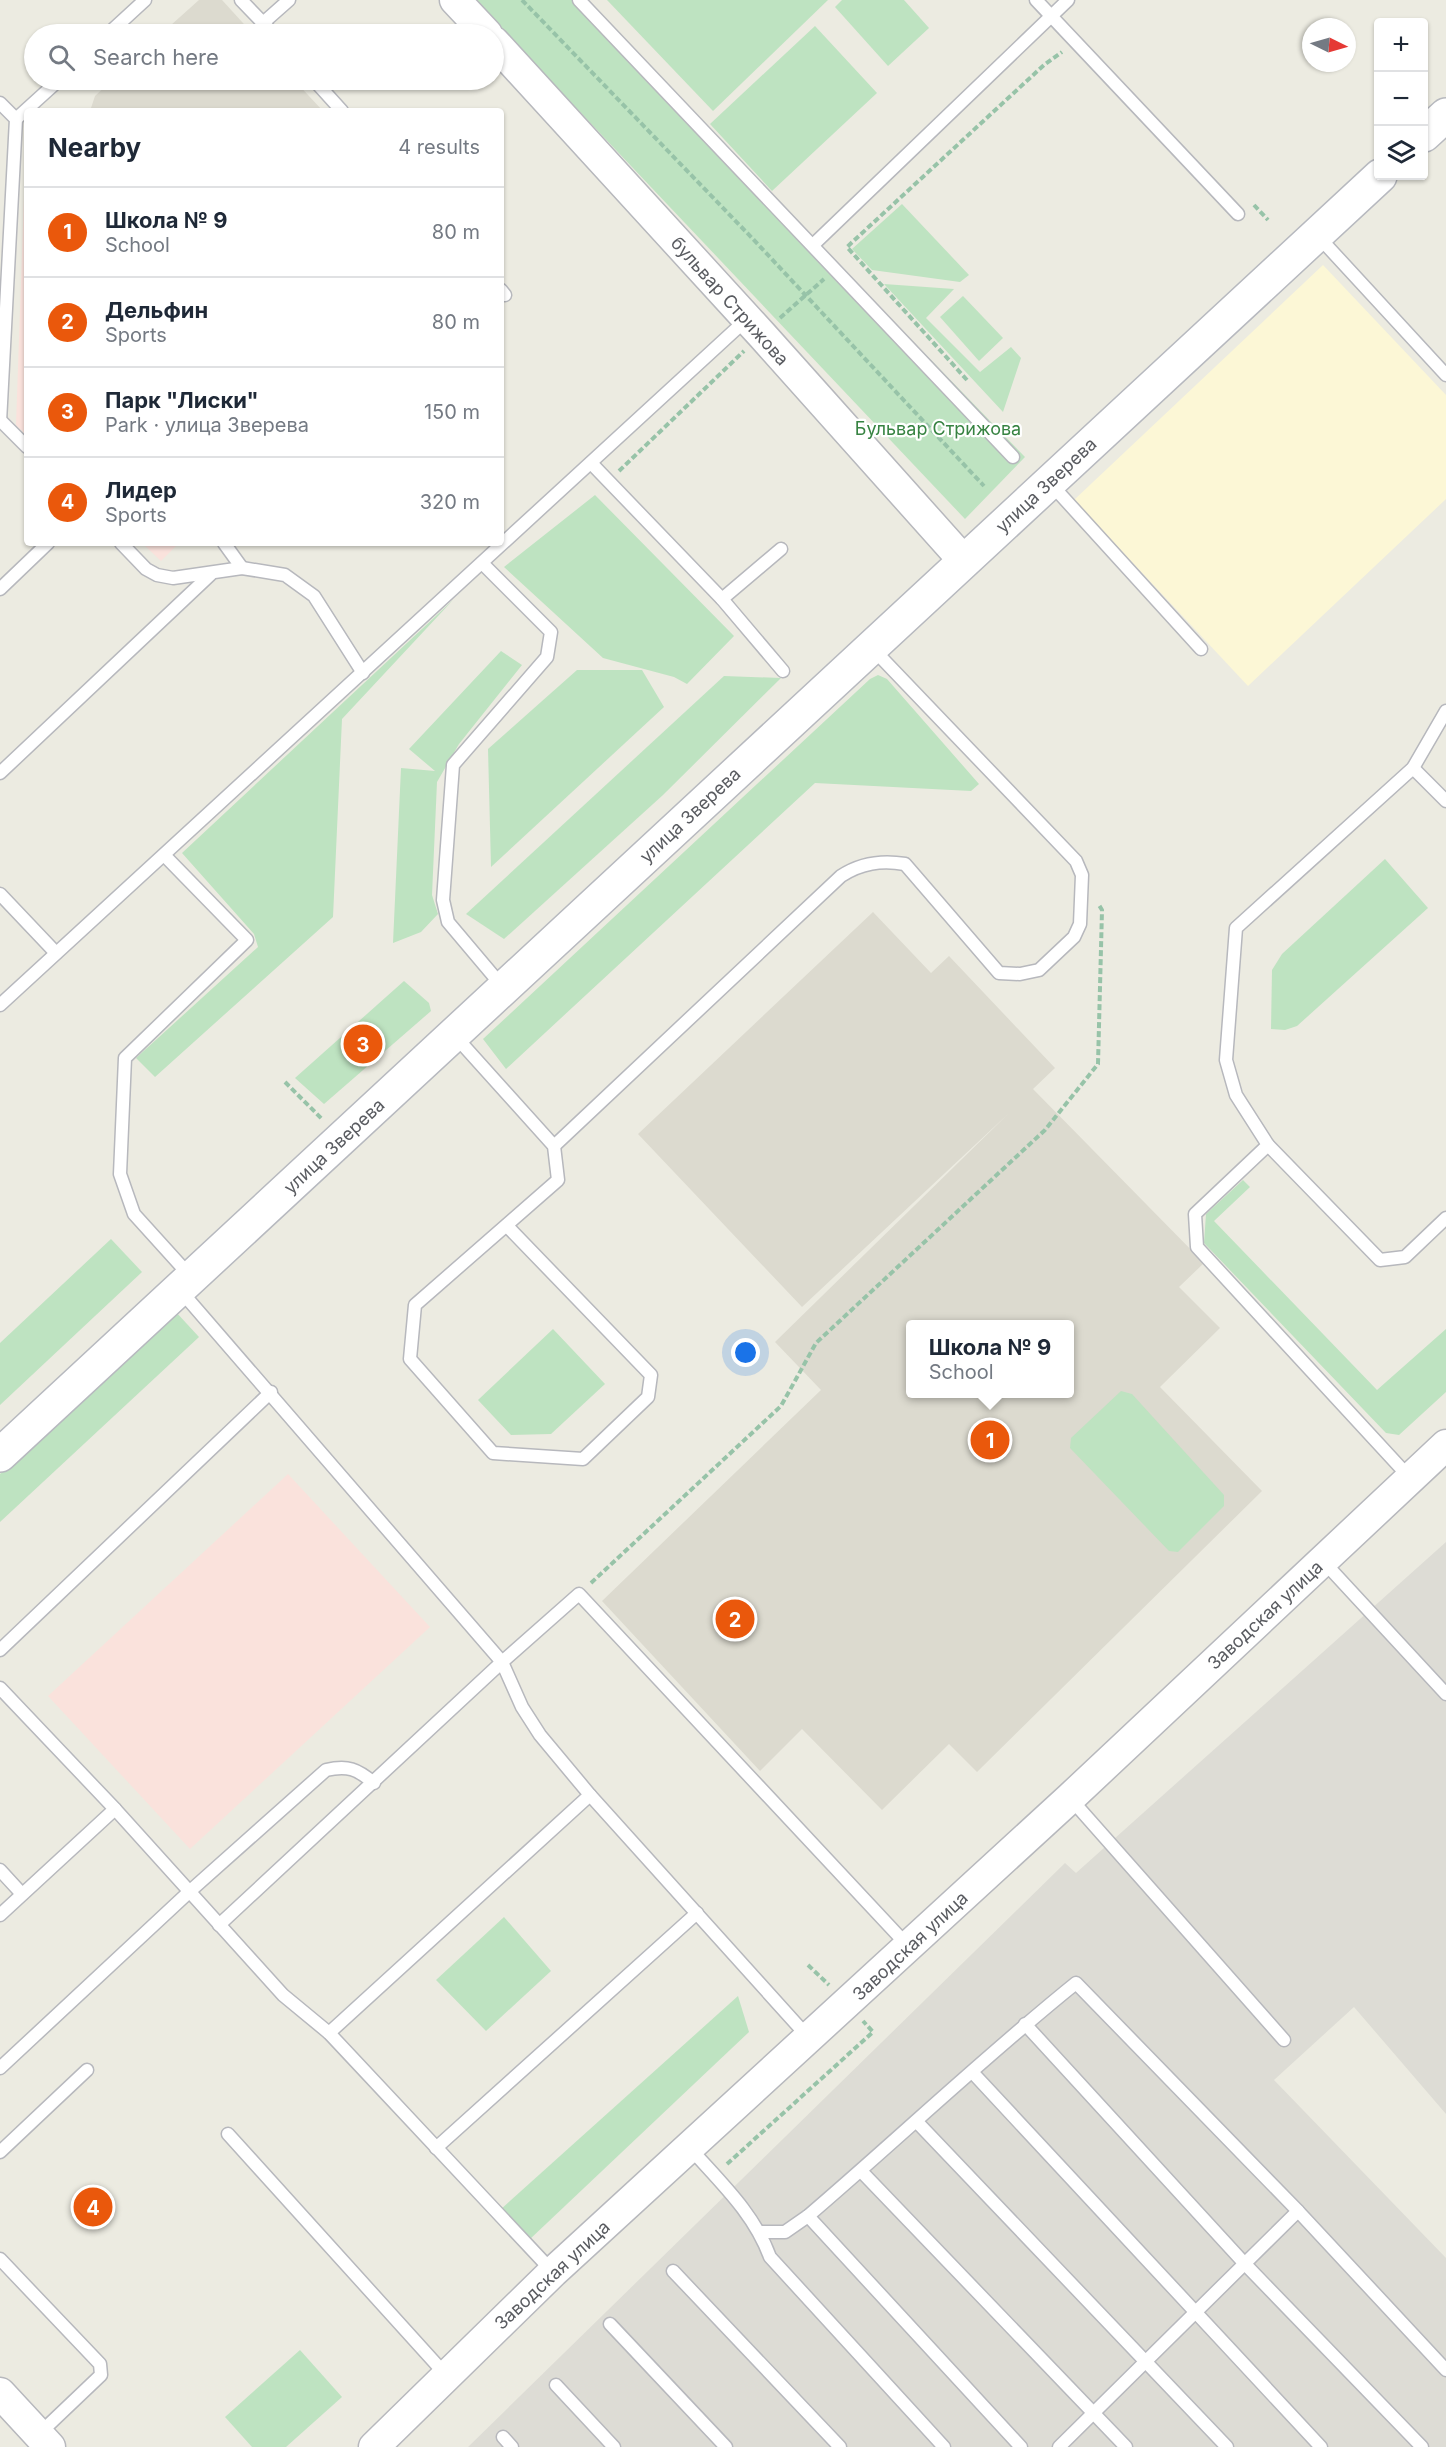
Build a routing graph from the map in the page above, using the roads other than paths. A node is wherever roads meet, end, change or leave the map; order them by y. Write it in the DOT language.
graph roads {
  1 [pos="145,0"];
  2 [pos="241,0"];
  3 [pos="289,0"];
  4 [pos="455,0"];
  5 [pos="579,0"];
  6 [pos="1036,0"];
  7 [pos="1068,0"];
  8 [pos="1051,15"];
  9 [pos="263,23"];
  10 [pos="119,24"];
  11 [pos="478,24"];
  12 [pos="504,53"];
  13 [pos="48,90"];
  14 [pos="323,90"];
  15 [pos="0,103"];
  16 [pos="28,108"];
  17 [pos="339,108"];
  18 [pos="24,112"];
  19 [pos="1446,115"];
  20 [pos="16,119"];
  21 [pos="1428,131"];
  22 [pos="1376,180"];
  23 [pos="1238,214"];
  24 [pos="1316,234"];
  25 [pos="814,244"];
  26 [pos="754,327"];
  27 [pos="1446,375"];
  28 [pos="1,421"];
  29 [pos="24,444"];
  30 [pos="1013,457"];
  31 [pos="591,463"];
  32 [pos="1049,483"];
  33 [pos="504,543"];
  34 [pos="45,546"];
  35 [pos="124,546"];
  36 [pos="226,546"];
  37 [pos="501,546"];
  38 [pos="781,549"];
  39 [pos="964,561"];
  40 [pos="482,563"];
  41 [pos="242,568"];
  42 [pos="210,575"];
  43 [pos="0,589"];
  44 [pos="722,599"];
  45 [pos="870,646"];
  46 [pos="1200,649"];
  47 [pos="783,671"];
  48 [pos="363,673"];
  49 [pos="1446,711"];
  50 [pos="1413,768"];
  51 [pos="0,773"];
  52 [pos="1446,801"];
  53 [pos="165,856"];
  54 [pos="0,894"];
  55 [pos="56,953"];
  56 [pos="505,989"];
  57 [pos="0,1005"];
  58 [pos="455,1036"];
  59 [pos="1268,1145"];
  60 [pos="554,1146"];
  61 [pos="1446,1218"];
  62 [pos="507,1226"];
  63 [pos="185,1283"];
  64 [pos="271,1392"];
  65 [pos="1446,1445"];
  66 [pos="0,1455"];
  67 [pos="1410,1478"];
  68 [pos="1322,1561"];
  69 [pos="0,1650"];
  70 [pos="502,1662"];
  71 [pos="0,1688"];
  72 [pos="1446,1694"];
  73 [pos="374,1783"];
  74 [pos="590,1795"];
  75 [pos="1070,1798"];
  76 [pos="115,1809"];
  77 [pos="0,1870"];
  78 [pos="189,1892"];
  79 [pos="22,1894"];
  80 [pos="697,1912"];
  81 [pos="0,1915"];
  82 [pos="219,1925"];
  83 [pos="908,1947"];
  84 [pos="1025,2024"];
  85 [pos="329,2033"];
  86 [pos="808,2038"];
  87 [pos="1284,2040"];
  88 [pos="0,2068"];
  89 [pos="87,2070"];
  90 [pos="973,2073"];
  91 [pos="916,2122"];
  92 [pos="228,2134"];
  93 [pos="689,2147"];
  94 [pos="436,2148"];
  95 [pos="0,2152"];
  96 [pos="861,2171"];
  97 [pos="1298,2211"];
  98 [pos="808,2216"];
  99 [pos="761,2232"];
  100 [pos="0,2259"];
  101 [pos="1245,2264"];
  102 [pos="673,2271"];
  103 [pos="553,2272"];
  104 [pos="1195,2313"];
  105 [pos="610,2324"];
  106 [pos="1145,2362"];
  107 [pos="1446,2370"];
  108 [pos="447,2376"];
  109 [pos="556,2385"];
  110 [pos="0,2393"];
  111 [pos="1094,2414"];
  112 [pos="503,2437"];
  113 [pos="44,2441"];
  114 [pos="374,2447"];
  115 [pos="512,2447"];
  116 [pos="614,2447"];
  117 [pos="726,2447"];
  118 [pos="840,2447"];
  119 [pos="944,2447"];
  120 [pos="1021,2447"];
  121 [pos="1059,2447"];
  122 [pos="1126,2447"];
  123 [pos="1227,2447"];
  124 [pos="1321,2447"];
  125 [pos="1422,2447"];
  1 -- 10 [label="lane"];
  2 -- 9 [label="lane"];
  3 -- 9 [label="lane"];
  4 -- 11 [label="street"];
  5 -- 25 [label="lane"];
  6 -- 8 [label="lane"];
  7 -- 8 [label="lane"];
  8 -- 23 [label="lane"];
  8 -- 25 [label="lane"];
  12 -- 26 [label="street, бульвар Стрижова"];
  13 -- 16 [label="lane"];
  14 -- 17 [label="lane"];
  15 -- 20 [label="lane"];
  18 -- 20 [label="lane"];
  19 -- 21 [label="main road"];
  20 -- 28 [label="lane"];
  22 -- 24 [label="main road, улица Зверева"];
  24 -- 27 [label="lane"];
  24 -- 32 [label="main road, улица Зверева"];
  25 -- 30 [label="lane"];
  26 -- 31 [label="lane"];
  26 -- 39 [label="street, бульвар Стрижова"];
  28 -- 29 [label="lane"];
  31 -- 33 [label="lane"];
  31 -- 44 [label="lane"];
  32 -- 39 [label="main road, улица Зверева"];
  32 -- 46 [label="lane"];
  34 -- 43 [label="lane"];
  35 -- 42 [label="lane"];
  36 -- 41 [label="lane"];
  37 -- 40 [label="lane"];
  38 -- 44 [label="lane"];
  39 -- 45 [label="main road, улица Зверева"];
  40 -- 48 [label="lane"];
  40 -- 56 [label="lane"];
  41 -- 42 [label="lane"];
  41 -- 48 [label="lane"];
  42 -- 51 [label="lane"];
  44 -- 47 [label="lane"];
  45 -- 56 [label="main road, улица Зверева"];
  45 -- 60 [label="lane"];
  48 -- 53 [label="lane"];
  49 -- 50 [label="lane"];
  50 -- 52 [label="lane"];
  50 -- 59 [label="lane"];
  53 -- 55 [label="lane"];
  53 -- 63 [label="lane"];
  54 -- 55 [label="lane"];
  55 -- 57 [label="lane"];
  56 -- 58 [label="main road, улица Зверева"];
  58 -- 60 [label="lane"];
  58 -- 63 [label="main road, улица Зверева"];
  59 -- 61 [label="lane"];
  59 -- 67 [label="lane"];
  60 -- 62 [label="lane"];
  62 -- 62 [label="lane"];
  63 -- 64 [label="lane"];
  63 -- 66 [label="main road, улица Зверева"];
  64 -- 69 [label="lane"];
  64 -- 70 [label="lane"];
  65 -- 67 [label="street, Заводская улица"];
  67 -- 68 [label="street, Заводская улица"];
  68 -- 72 [label="lane"];
  68 -- 75 [label="street, Заводская улица"];
  70 -- 73 [label="lane"];
  70 -- 74 [label="lane"];
  70 -- 83 [label="lane"];
  71 -- 76 [label="lane"];
  73 -- 78 [label="lane"];
  73 -- 82 [label="lane"];
  74 -- 80 [label="lane"];
  74 -- 85 [label="lane"];
  75 -- 83 [label="street, Заводская улица"];
  75 -- 87 [label="lane"];
  76 -- 78 [label="lane"];
  76 -- 79 [label="lane"];
  77 -- 79 [label="lane"];
  78 -- 82 [label="lane"];
  78 -- 88 [label="lane"];
  79 -- 81 [label="lane"];
  80 -- 86 [label="lane"];
  80 -- 94 [label="lane"];
  82 -- 85 [label="lane"];
  83 -- 86 [label="street, Заводская улица"];
  84 -- 90 [label="lane"];
  84 -- 97 [label="lane"];
  84 -- 101 [label="lane"];
  85 -- 94 [label="lane"];
  86 -- 93 [label="street, Заводская улица"];
  89 -- 95 [label="lane"];
  90 -- 91 [label="lane"];
  90 -- 104 [label="lane"];
  91 -- 96 [label="lane"];
  91 -- 106 [label="lane"];
  92 -- 108 [label="lane"];
  93 -- 99 [label="lane"];
  93 -- 103 [label="street, Заводская улица"];
  94 -- 103 [label="lane"];
  96 -- 98 [label="lane"];
  96 -- 111 [label="lane"];
  97 -- 101 [label="lane"];
  97 -- 107 [label="lane"];
  98 -- 99 [label="lane"];
  98 -- 120 [label="lane"];
  99 -- 119 [label="lane"];
  100 -- 113 [label="lane"];
  101 -- 104 [label="lane"];
  101 -- 125 [label="lane"];
  102 -- 118 [label="lane"];
  103 -- 108 [label="street, Заводская улица"];
  104 -- 106 [label="lane"];
  104 -- 124 [label="lane"];
  105 -- 117 [label="lane"];
  106 -- 111 [label="lane"];
  106 -- 123 [label="lane"];
  108 -- 114 [label="street, Заводская улица"];
  109 -- 116 [label="lane"];
  110 -- 113 [label="street"];
  111 -- 121 [label="lane"];
  111 -- 122 [label="lane"];
  112 -- 115 [label="lane"];
}
